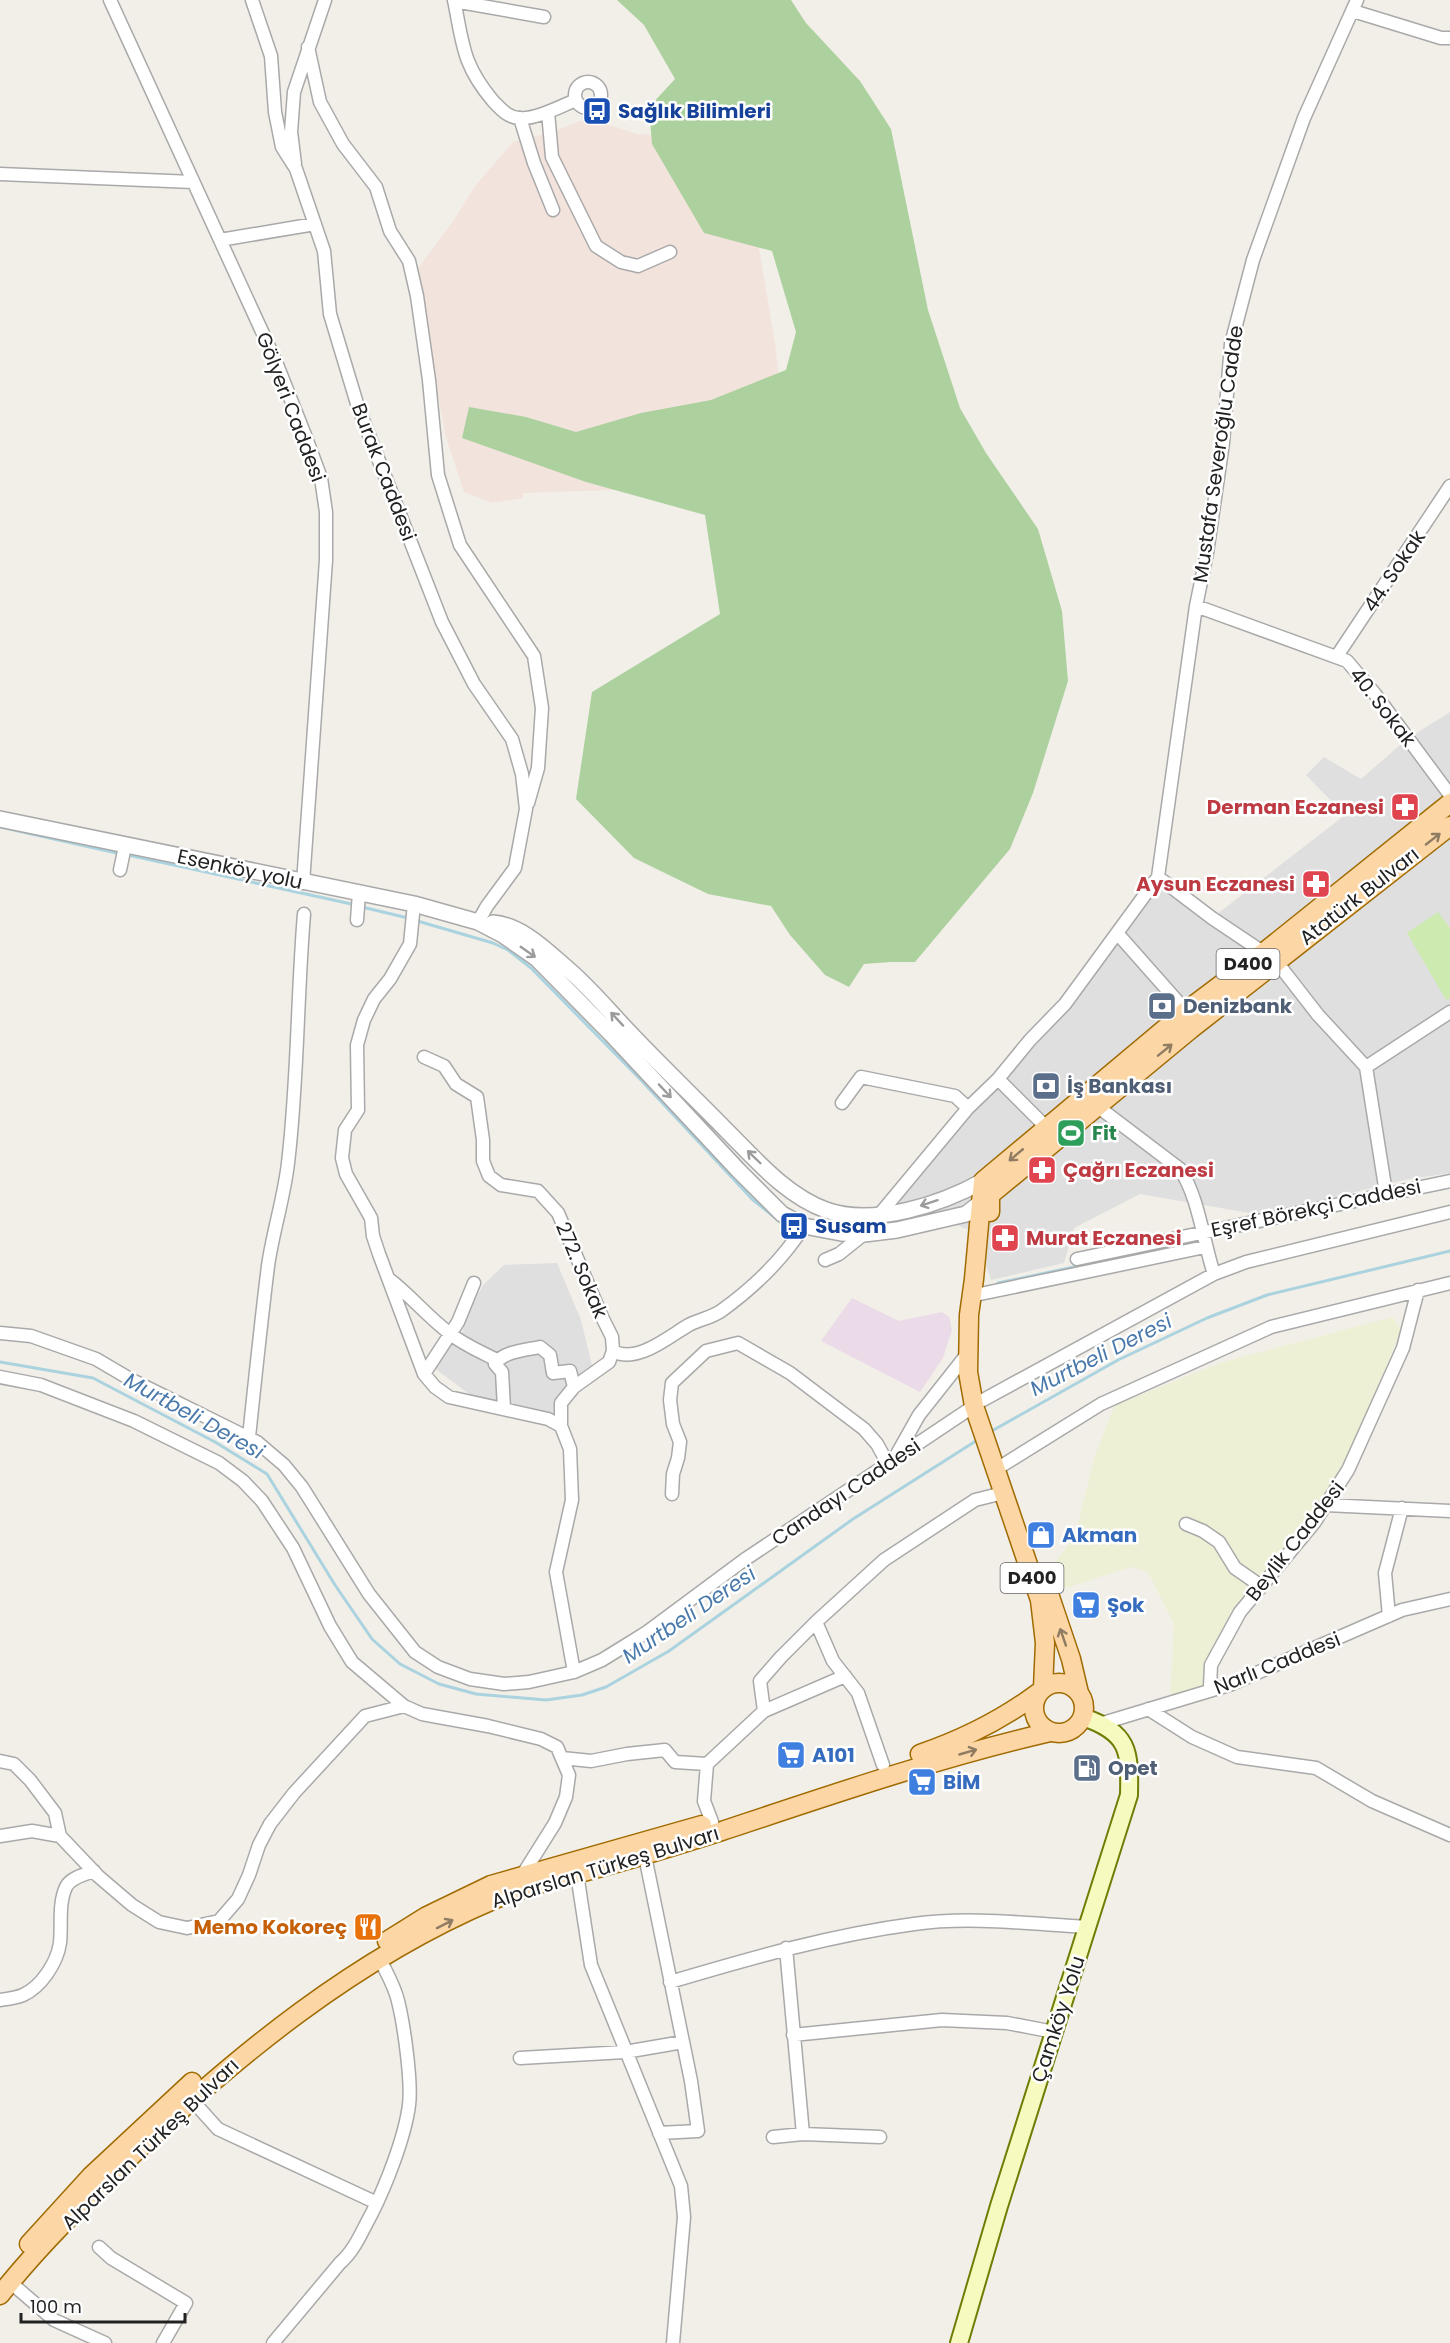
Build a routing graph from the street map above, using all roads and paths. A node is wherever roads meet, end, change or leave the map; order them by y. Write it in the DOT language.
graph roads {
  1 [pos="110,0"];
  2 [pos="252,0"];
  3 [pos="325,0"];
  4 [pos="454,1"];
  5 [pos="1355,6"];
  6 [pos="544,16"];
  7 [pos="1450,38"];
  8 [pos="308,47"];
  9 [pos="576,100"];
  10 [pos="548,112"];
  11 [pos="520,118"];
  12 [pos="296,169"];
  13 [pos="0,174"];
  14 [pos="193,182"];
  15 [pos="553,210"];
  16 [pos="315,224"];
  17 [pos="220,240"];
  18 [pos="670,252"];
  19 [pos="1450,486"];
  20 [pos="1196,606"];
  21 [pos="1337,656"];
  22 [pos="1450,795"];
  23 [pos="1450,803"];
  24 [pos="526,809"];
  25 [pos="0,819"];
  26 [pos="1450,826"];
  27 [pos="1158,877"];
  28 [pos="303,883"];
  29 [pos="304,914"];
  30 [pos="412,914"];
  31 [pos="478,922"];
  32 [pos="1118,933"];
  33 [pos="1270,957"];
  34 [pos="1186,1011"];
  35 [pos="1450,1012"];
  36 [pos="424,1057"];
  37 [pos="1366,1067"];
  38 [pos="998,1079"];
  39 [pos="842,1103"];
  40 [pos="1097,1106"];
  41 [pos="968,1108"];
  42 [pos="1047,1128"];
  43 [pos="1450,1181"];
  44 [pos="967,1190"];
  45 [pos="985,1192"];
  46 [pos="1386,1193"];
  47 [pos="1450,1212"];
  48 [pos="879,1215"];
  49 [pos="804,1226"];
  50 [pos="864,1234"];
  51 [pos="1203,1239"];
  52 [pos="1077,1258"];
  53 [pos="825,1260"];
  54 [pos="1214,1274"];
  55 [pos="388,1278"];
  56 [pos="474,1283"];
  57 [pos="1450,1283"];
  58 [pos="1418,1290"];
  59 [pos="980,1294"];
  60 [pos="0,1333"];
  61 [pos="450,1334"];
  62 [pos="613,1350"];
  63 [pos="968,1353"];
  64 [pos="497,1360"];
  65 [pos="424,1374"];
  66 [pos="0,1377"];
  67 [pos="574,1387"];
  68 [pos="504,1407"];
  69 [pos="980,1408"];
  70 [pos="561,1426"];
  71 [pos="249,1437"];
  72 [pos="888,1464"];
  73 [pos="999,1468"];
  74 [pos="1003,1493"];
  75 [pos="672,1494"];
  76 [pos="1326,1505"];
  77 [pos="1402,1508"];
  78 [pos="1450,1511"];
  79 [pos="1186,1524"];
  80 [pos="1261,1586"];
  81 [pos="1450,1599"];
  82 [pos="1389,1616"];
  83 [pos="816,1622"];
  84 [pos="574,1672"];
  85 [pos="845,1676"];
  86 [pos="1212,1690"];
  87 [pos="1040,1691"];
  88 [pos="1079,1693"];
  89 [pos="404,1706"];
  90 [pos="1148,1709"];
  91 [pos="764,1711"];
  92 [pos="1083,1716"];
  93 [pos="1103,1724"];
  94 [pos="1050,1732"];
  95 [pos="562,1758"];
  96 [pos="0,1761"];
  97 [pos="707,1764"];
  98 [pos="883,1765"];
  99 [pos="712,1822"];
  100 [pos="1450,1835"];
  101 [pos="0,1836"];
  102 [pos="60,1836"];
  103 [pos="645,1856"];
  104 [pos="94,1871"];
  105 [pos="523,1874"];
  106 [pos="577,1874"];
  107 [pos="1088,1927"];
  108 [pos="786,1948"];
  109 [pos="380,1959"];
  110 [pos="670,1982"];
  111 [pos="0,2000"];
  112 [pos="1054,2032"];
  113 [pos="793,2035"];
  114 [pos="683,2042"];
  115 [pos="625,2052"];
  116 [pos="520,2058"];
  117 [pos="191,2099"];
  118 [pos="659,2133"];
  119 [pos="803,2134"];
  120 [pos="773,2137"];
  121 [pos="880,2137"];
  122 [pos="377,2203"];
  123 [pos="99,2247"];
  124 [pos="3,2285"];
  125 [pos="105,2343"];
  126 [pos="163,2343"];
  127 [pos="273,2343"];
  128 [pos="673,2343"];
  129 [pos="959,2343"];
  1 -- 14 [label="street, Gölyeri Caddesi"];
  2 -- 12 [label="street, Burak Caddesi"];
  3 -- 8 [label="street"];
  4 -- 6 [label="street"];
  4 -- 11 [label="street"];
  5 -- 7 [label="street"];
  5 -- 20 [label="street, Mustafa Severoğlu Cadde"];
  8 -- 12 [label="street"];
  8 -- 24 [label="street"];
  9 -- 10 [label="street"];
  10 -- 11 [label="street"];
  10 -- 18 [label="street"];
  11 -- 15 [label="street"];
  12 -- 16 [label="street, Burak Caddesi"];
  13 -- 14 [label="street"];
  14 -- 17 [label="street, Gölyeri Caddesi"];
  16 -- 17 [label="street"];
  16 -- 24 [label="street, Burak Caddesi"];
  17 -- 28 [label="street, Gölyeri Caddesi"];
  19 -- 21 [label="street, 44. Sokak"];
  20 -- 21 [label="street, 40. Sokak"];
  20 -- 27 [label="street, Mustafa Severoğlu Cadde"];
  21 -- 22 [label="street, 40. Sokak"];
  23 -- 33 [label="main road, Atatürk Bulvarı / D400"];
  24 -- 31 [label="street, Burak Caddesi"];
  25 -- 28 [label="street, Esenköy yolu"];
  33 -- 26 [label="main road, Atatürk Bulvarı / D400, one-way"];
  27 -- 32 [label="street"];
  27 -- 33 [label="street"];
  28 -- 30 [label="street, Esenköy yolu"];
  29 -- 71 [label="street"];
  30 -- 31 [label="street, Esenköy yolu"];
  30 -- 55 [label="street"];
  48 -- 31 [label="street, one-way"];
  31 -- 49 [label="street, one-way"];
  32 -- 34 [label="street"];
  32 -- 38 [label="street"];
  33 -- 34 [label="main road, Atatürk Bulvarı / D400"];
  33 -- 37 [label="street"];
  40 -- 33 [label="main road, Atatürk Bulvarı / D400, one-way"];
  34 -- 42 [label="main road, Atatürk Bulvarı / D400"];
  35 -- 37 [label="street"];
  36 -- 62 [label="street, 272. Sokak"];
  37 -- 46 [label="street"];
  38 -- 41 [label="street"];
  38 -- 42 [label="street"];
  39 -- 41 [label="street"];
  40 -- 45 [label="main road, Atatürk Bulvarı / D400"];
  40 -- 51 [label="street"];
  41 -- 48 [label="street"];
  42 -- 45 [label="main road, Atatürk Bulvarı / D400, one-way"];
  43 -- 46 [label="street, Eşref Börekçi Caddesi"];
  44 -- 45 [label="main road"];
  44 -- 48 [label="street, one-way"];
  45 -- 50 [label="street"];
  45 -- 59 [label="main road, D400"];
  45 -- 63 [label="main road, D400"];
  46 -- 51 [label="street, Eşref Börekçi Caddesi"];
  47 -- 54 [label="street, Candayı Caddesi"];
  49 -- 50 [label="street"];
  49 -- 62 [label="street"];
  50 -- 53 [label="street"];
  51 -- 52 [label="street, Eşref Börekçi Caddesi"];
  51 -- 54 [label="street"];
  51 -- 59 [label="street, Eşref Börekçi Caddesi"];
  54 -- 69 [label="street, Candayı Caddesi"];
  55 -- 61 [label="street"];
  55 -- 65 [label="street"];
  56 -- 61 [label="street"];
  57 -- 58 [label="street"];
  58 -- 73 [label="street"];
  58 -- 76 [label="street, Beylik Caddesi"];
  59 -- 69 [label="main road, D400"];
  60 -- 71 [label="street, Candayı Caddesi"];
  61 -- 64 [label="street"];
  61 -- 65 [label="street"];
  62 -- 67 [label="street"];
  63 -- 69 [label="main road, D400"];
  63 -- 72 [label="street"];
  64 -- 67 [label="street"];
  64 -- 68 [label="street"];
  65 -- 68 [label="street"];
  66 -- 89 [label="street"];
  67 -- 70 [label="street"];
  68 -- 70 [label="street"];
  69 -- 72 [label="street, Candayı Caddesi"];
  69 -- 73 [label="main road, D400"];
  70 -- 84 [label="street"];
  71 -- 84 [label="street, Candayı Caddesi"];
  72 -- 75 [label="street"];
  72 -- 84 [label="street, Candayı Caddesi"];
  73 -- 74 [label="main road, D400"];
  88 -- 73 [label="main road, D400, one-way"];
  74 -- 83 [label="street"];
  74 -- 87 [label="main road, D400"];
  76 -- 77 [label="street"];
  76 -- 80 [label="street, Beylik Caddesi"];
  77 -- 78 [label="street"];
  77 -- 82 [label="street"];
  79 -- 80 [label="street"];
  80 -- 86 [label="street, Beylik Caddesi"];
  81 -- 82 [label="street, Narlı Caddesi"];
  82 -- 86 [label="street, Narlı Caddesi"];
  83 -- 85 [label="street"];
  83 -- 91 [label="street"];
  85 -- 91 [label="street"];
  85 -- 98 [label="street"];
  86 -- 90 [label="street, Narlı Caddesi"];
  87 -- 88 [label="main road"];
  87 -- 94 [label="main road, D400"];
  87 -- 98 [label="main road, Alparslan Türkeş Bulvarı"];
  88 -- 92 [label="main road, D400"];
  89 -- 95 [label="street"];
  89 -- 104 [label="street"];
  90 -- 93 [label="street, Narlı Caddesi"];
  90 -- 100 [label="street"];
  91 -- 97 [label="street"];
  92 -- 93 [label="main road, Çamköy Yolu"];
  92 -- 94 [label="main road"];
  93 -- 107 [label="main road, Çamköy Yolu"];
  103 -- 94 [label="main road, Alparslan Türkeş Bulvarı, one-way"];
  95 -- 97 [label="street"];
  95 -- 105 [label="street"];
  96 -- 102 [label="street"];
  97 -- 99 [label="street"];
  98 -- 99 [label="main road, Alparslan Türkeş Bulvarı"];
  99 -- 105 [label="main road, Alparslan Türkeş Bulvarı"];
  101 -- 102 [label="street"];
  102 -- 104 [label="street"];
  103 -- 106 [label="main road, Alparslan Türkeş Bulvarı"];
  103 -- 110 [label="street"];
  104 -- 111 [label="street"];
  105 -- 124 [label="main road, Alparslan Türkeş Bulvarı"];
  109 -- 106 [label="main road, Alparslan Türkeş Bulvarı, one-way"];
  106 -- 115 [label="street"];
  107 -- 108 [label="street"];
  107 -- 112 [label="main road, Çamköy Yolu"];
  108 -- 110 [label="street"];
  108 -- 113 [label="street"];
  109 -- 117 [label="main road, Alparslan Türkeş Bulvarı"];
  109 -- 122 [label="street"];
  110 -- 114 [label="street"];
  112 -- 113 [label="street"];
  112 -- 129 [label="main road, Çamköy Yolu"];
  113 -- 119 [label="street"];
  114 -- 115 [label="street"];
  114 -- 118 [label="street"];
  115 -- 116 [label="street"];
  115 -- 118 [label="street"];
  117 -- 122 [label="street"];
  117 -- 124 [label="main road, Alparslan Türkeş Bulvarı"];
  118 -- 128 [label="street"];
  119 -- 120 [label="street"];
  119 -- 121 [label="street"];
  122 -- 127 [label="street"];
  123 -- 126 [label="street"];
  124 -- 125 [label="street"];
}
